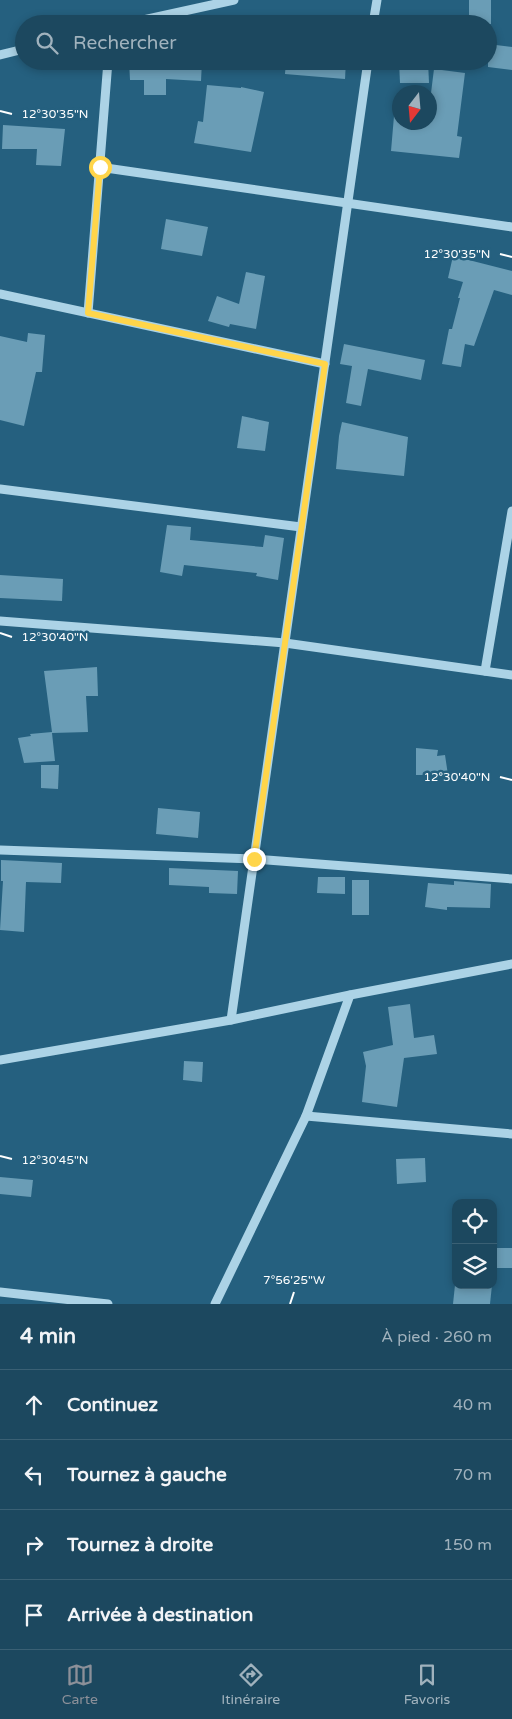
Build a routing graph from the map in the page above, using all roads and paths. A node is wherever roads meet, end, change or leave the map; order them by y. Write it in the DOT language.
graph roads {
  1 [pos="234,0"];
  2 [pos="377,0"];
  3 [pos="214,2"];
  4 [pos="161,15"];
  5 [pos="374,15"];
  6 [pos="15,51"];
  7 [pos="0,55"];
  8 [pos="107,70"];
  9 [pos="367,70"];
  10 [pos="100,167"];
  11 [pos="348,203"];
  12 [pos="512,227"];
  13 [pos="0,294"];
  14 [pos="88,313"];
  15 [pos="325,364"];
  16 [pos="0,488"];
  17 [pos="512,511"];
  18 [pos="301,527"];
  19 [pos="0,621"];
  20 [pos="285,642"];
  21 [pos="485,671"];
  22 [pos="512,675"];
  23 [pos="0,850"];
  24 [pos="254,859"];
  25 [pos="512,880"];
  26 [pos="512,964"];
  27 [pos="350,995"];
  28 [pos="231,1020"];
  29 [pos="0,1060"];
  30 [pos="306,1116"];
  31 [pos="512,1134"];
  32 [pos="0,1292"];
  33 [pos="108,1304"];
  34 [pos="215,1304"];
  1 -- 3 [label="street"];
  2 -- 5 [label="street"];
  3 -- 4 [label="street"];
  6 -- 7 [label="street"];
  8 -- 10 [label="street"];
  9 -- 11 [label="street"];
  10 -- 11 [label="street"];
  10 -- 14 [label="street"];
  11 -- 12 [label="street"];
  11 -- 15 [label="street"];
  13 -- 14 [label="street"];
  14 -- 15 [label="street"];
  15 -- 18 [label="street"];
  16 -- 18 [label="street"];
  17 -- 21 [label="street"];
  18 -- 20 [label="street"];
  19 -- 20 [label="street"];
  20 -- 21 [label="street"];
  20 -- 24 [label="street"];
  21 -- 22 [label="street"];
  23 -- 24 [label="street"];
  24 -- 25 [label="street"];
  24 -- 28 [label="street"];
  26 -- 27 [label="street"];
  27 -- 28 [label="street"];
  27 -- 30 [label="street"];
  28 -- 29 [label="street"];
  30 -- 31 [label="street"];
  30 -- 34 [label="street"];
  32 -- 33 [label="street"];
}
